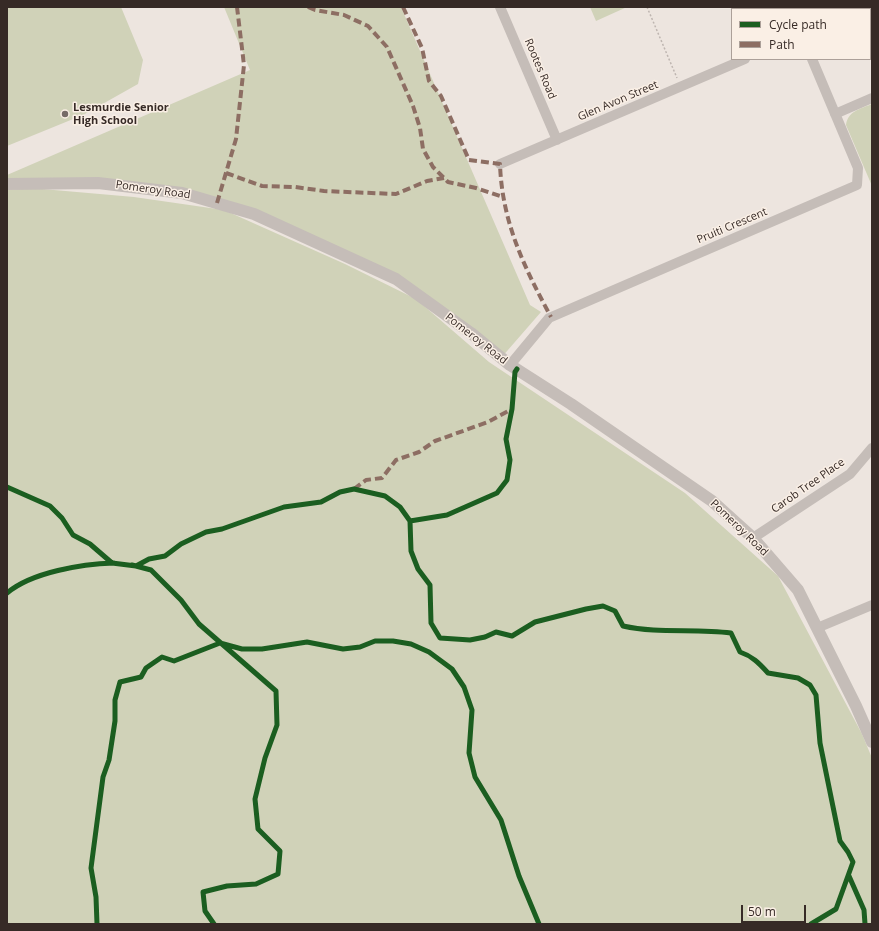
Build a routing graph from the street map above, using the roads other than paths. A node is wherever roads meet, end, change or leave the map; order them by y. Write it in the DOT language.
graph roads {
  1 [pos="500,7"];
  2 [pos="744,60"];
  3 [pos="812,60"];
  4 [pos="872,98"];
  5 [pos="835,114"];
  6 [pos="557,140"];
  7 [pos="500,164"];
  8 [pos="7,184"];
  9 [pos="510,365"];
  10 [pos="872,448"];
  11 [pos="753,538"];
  12 [pos="872,605"];
  13 [pos="818,628"];
  14 [pos="872,742"];
  1 -- 6 [label="street, Rootes Road"];
  2 -- 6 [label="street, Glen Avon Street"];
  3 -- 5 [label="street, Pruiti Crescent"];
  4 -- 5 [label="street"];
  5 -- 9 [label="street, Pruiti Crescent"];
  6 -- 7 [label="street, Glen Avon Street"];
  8 -- 9 [label="street, Pomeroy Road"];
  9 -- 11 [label="street, Pomeroy Road"];
  10 -- 11 [label="street, Carob Tree Place"];
  11 -- 13 [label="street, Pomeroy Road"];
  12 -- 13 [label="street"];
  13 -- 14 [label="street, Pomeroy Road"];
}
